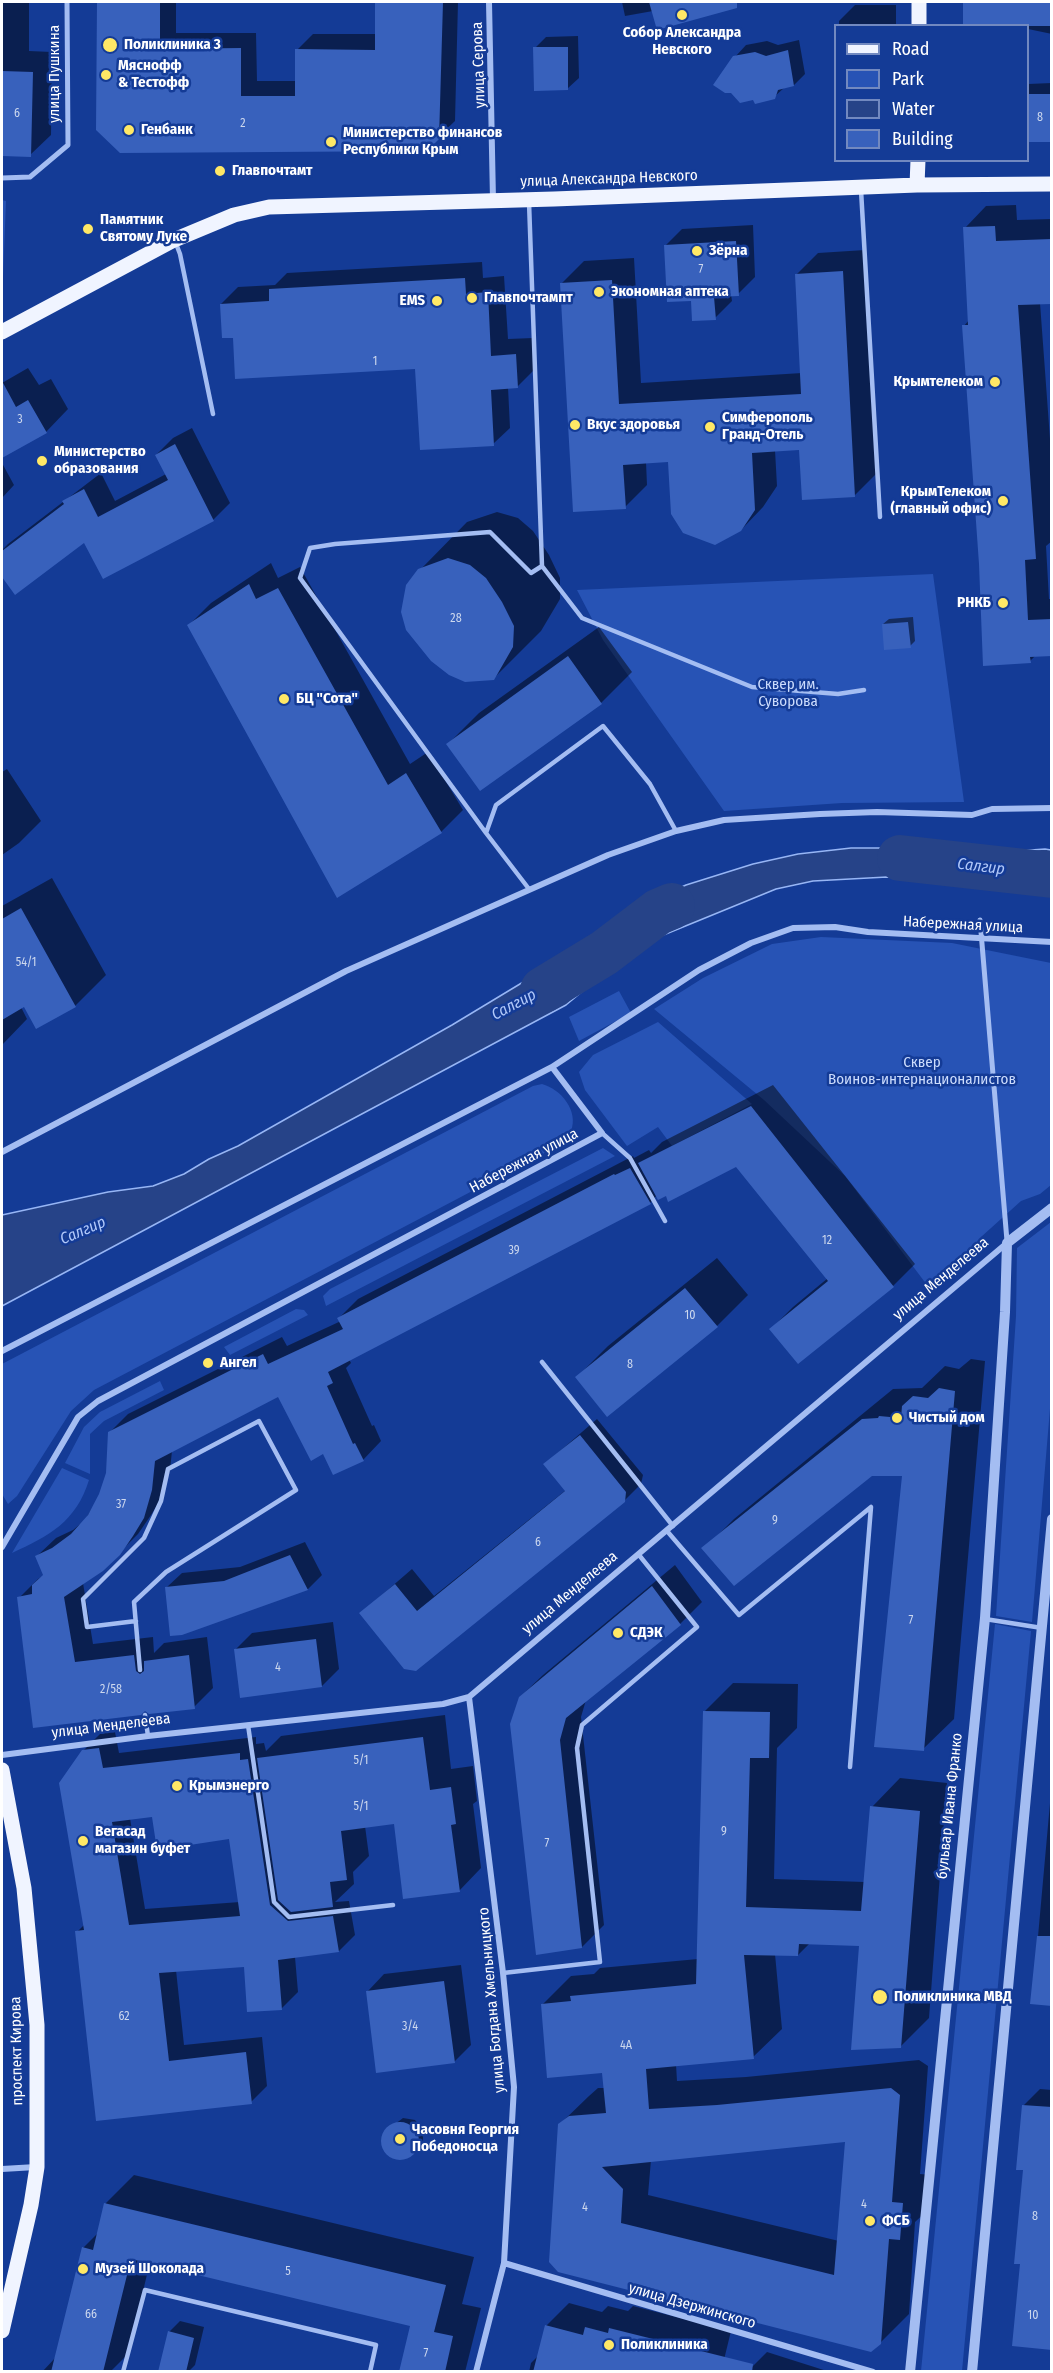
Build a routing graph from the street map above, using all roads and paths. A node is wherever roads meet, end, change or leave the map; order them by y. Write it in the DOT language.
graph roads {
  1 [pos="67,2"];
  2 [pos="489,2"];
  3 [pos="919,2"];
  4 [pos="919,24"];
  5 [pos="918,162"];
  6 [pos="2,178"];
  7 [pos="1052,184"];
  8 [pos="918,185"];
  9 [pos="861,188"];
  10 [pos="493,200"];
  11 [pos="529,200"];
  12 [pos="174,240"];
  13 [pos="2,332"];
  14 [pos="213,414"];
  15 [pos="880,517"];
  16 [pos="543,566"];
  17 [pos="864,690"];
  18 [pos="1052,808"];
  19 [pos="676,831"];
  20 [pos="486,834"];
  21 [pos="529,889"];
  22 [pos="980,920"];
  23 [pos="982,937"];
  24 [pos="1052,942"];
  25 [pos="552,1067"];
  26 [pos="602,1133"];
  27 [pos="2,1152"];
  28 [pos="1052,1208"];
  29 [pos="665,1221"];
  30 [pos="1007,1243"];
  31 [pos="2,1351"];
  32 [pos="542,1362"];
  33 [pos="1052,1519"];
  34 [pos="673,1526"];
  35 [pos="667,1531"];
  36 [pos="2,1547"];
  37 [pos="639,1555"];
  38 [pos="985,1618"];
  39 [pos="136,1621"];
  40 [pos="1042,1628"];
  41 [pos="140,1670"];
  42 [pos="469,1697"];
  43 [pos="145,1714"];
  44 [pos="248,1725"];
  45 [pos="148,1736"];
  46 [pos="2,1755"];
  47 [pos="850,1767"];
  48 [pos="2,1770"];
  49 [pos="393,1905"];
  50 [pos="503,1972"];
  51 [pos="37,2167"];
  52 [pos="2,2169"];
  53 [pos="504,2263"];
  54 [pos="2,2331"];
  55 [pos="123,2372"];
  56 [pos="370,2372"];
  57 [pos="476,2372"];
  58 [pos="873,2372"];
  59 [pos="910,2372"];
  60 [pos="972,2372"];
  1 -- 6 [label="street, улица Пушкина"];
  2 -- 10 [label="street, улица Серова"];
  3 -- 4 [label="main road"];
  5 -- 8 [label="main road"];
  7 -- 8 [label="main road, улица Александра Невского"];
  8 -- 9 [label="main road, улица Александра Невского"];
  9 -- 11 [label="main road, улица Александра Невского"];
  9 -- 15 [label="lane"];
  10 -- 11 [label="main road, улица Александра Невского"];
  10 -- 12 [label="main road, улица Александра Невского"];
  11 -- 16 [label="lane"];
  12 -- 13 [label="main road, улица Александра Невского"];
  12 -- 14 [label="lane"];
  16 -- 17 [label="lane"];
  16 -- 20 [label="lane"];
  18 -- 19 [label="street"];
  19 -- 20 [label="lane"];
  19 -- 21 [label="street"];
  20 -- 21 [label="lane"];
  21 -- 27 [label="street"];
  22 -- 23 [label="street"];
  23 -- 24 [label="street, Набережная улица"];
  23 -- 25 [label="street, Набережная улица"];
  23 -- 30 [label="street"];
  25 -- 26 [label="street, Набережная улица"];
  25 -- 31 [label="street"];
  26 -- 29 [label="lane"];
  26 -- 36 [label="street, Набережная улица"];
  28 -- 30 [label="street, улица Менделеева"];
  30 -- 34 [label="street, улица Менделеева"];
  30 -- 38 [label="street, бульвар Ивана Франко"];
  32 -- 34 [label="lane"];
  33 -- 40 [label="street"];
  34 -- 35 [label="street, улица Менделеева"];
  35 -- 37 [label="street, улица Менделеева"];
  35 -- 47 [label="lane"];
  37 -- 42 [label="street, улица Менделеева"];
  37 -- 50 [label="lane"];
  38 -- 40 [label="lane"];
  38 -- 59 [label="street, бульвар Ивана Франко"];
  39 -- 39 [label="lane"];
  39 -- 41 [label="lane"];
  40 -- 60 [label="street"];
  42 -- 44 [label="street, улица Менделеева"];
  42 -- 50 [label="street, улица Богдана Хмельницкого"];
  43 -- 45 [label="lane"];
  44 -- 45 [label="street, улица Менделеева"];
  44 -- 49 [label="lane"];
  45 -- 46 [label="street, улица Менделеева"];
  48 -- 51 [label="main road, проспект Кирова"];
  50 -- 53 [label="street, улица Богдана Хмельницкого"];
  51 -- 52 [label="street"];
  51 -- 54 [label="main road, проспект Кирова"];
  53 -- 57 [label="street, улица Богдана Хмельницкого"];
  53 -- 58 [label="street, улица Дзержинского"];
  55 -- 56 [label="lane"];
}
